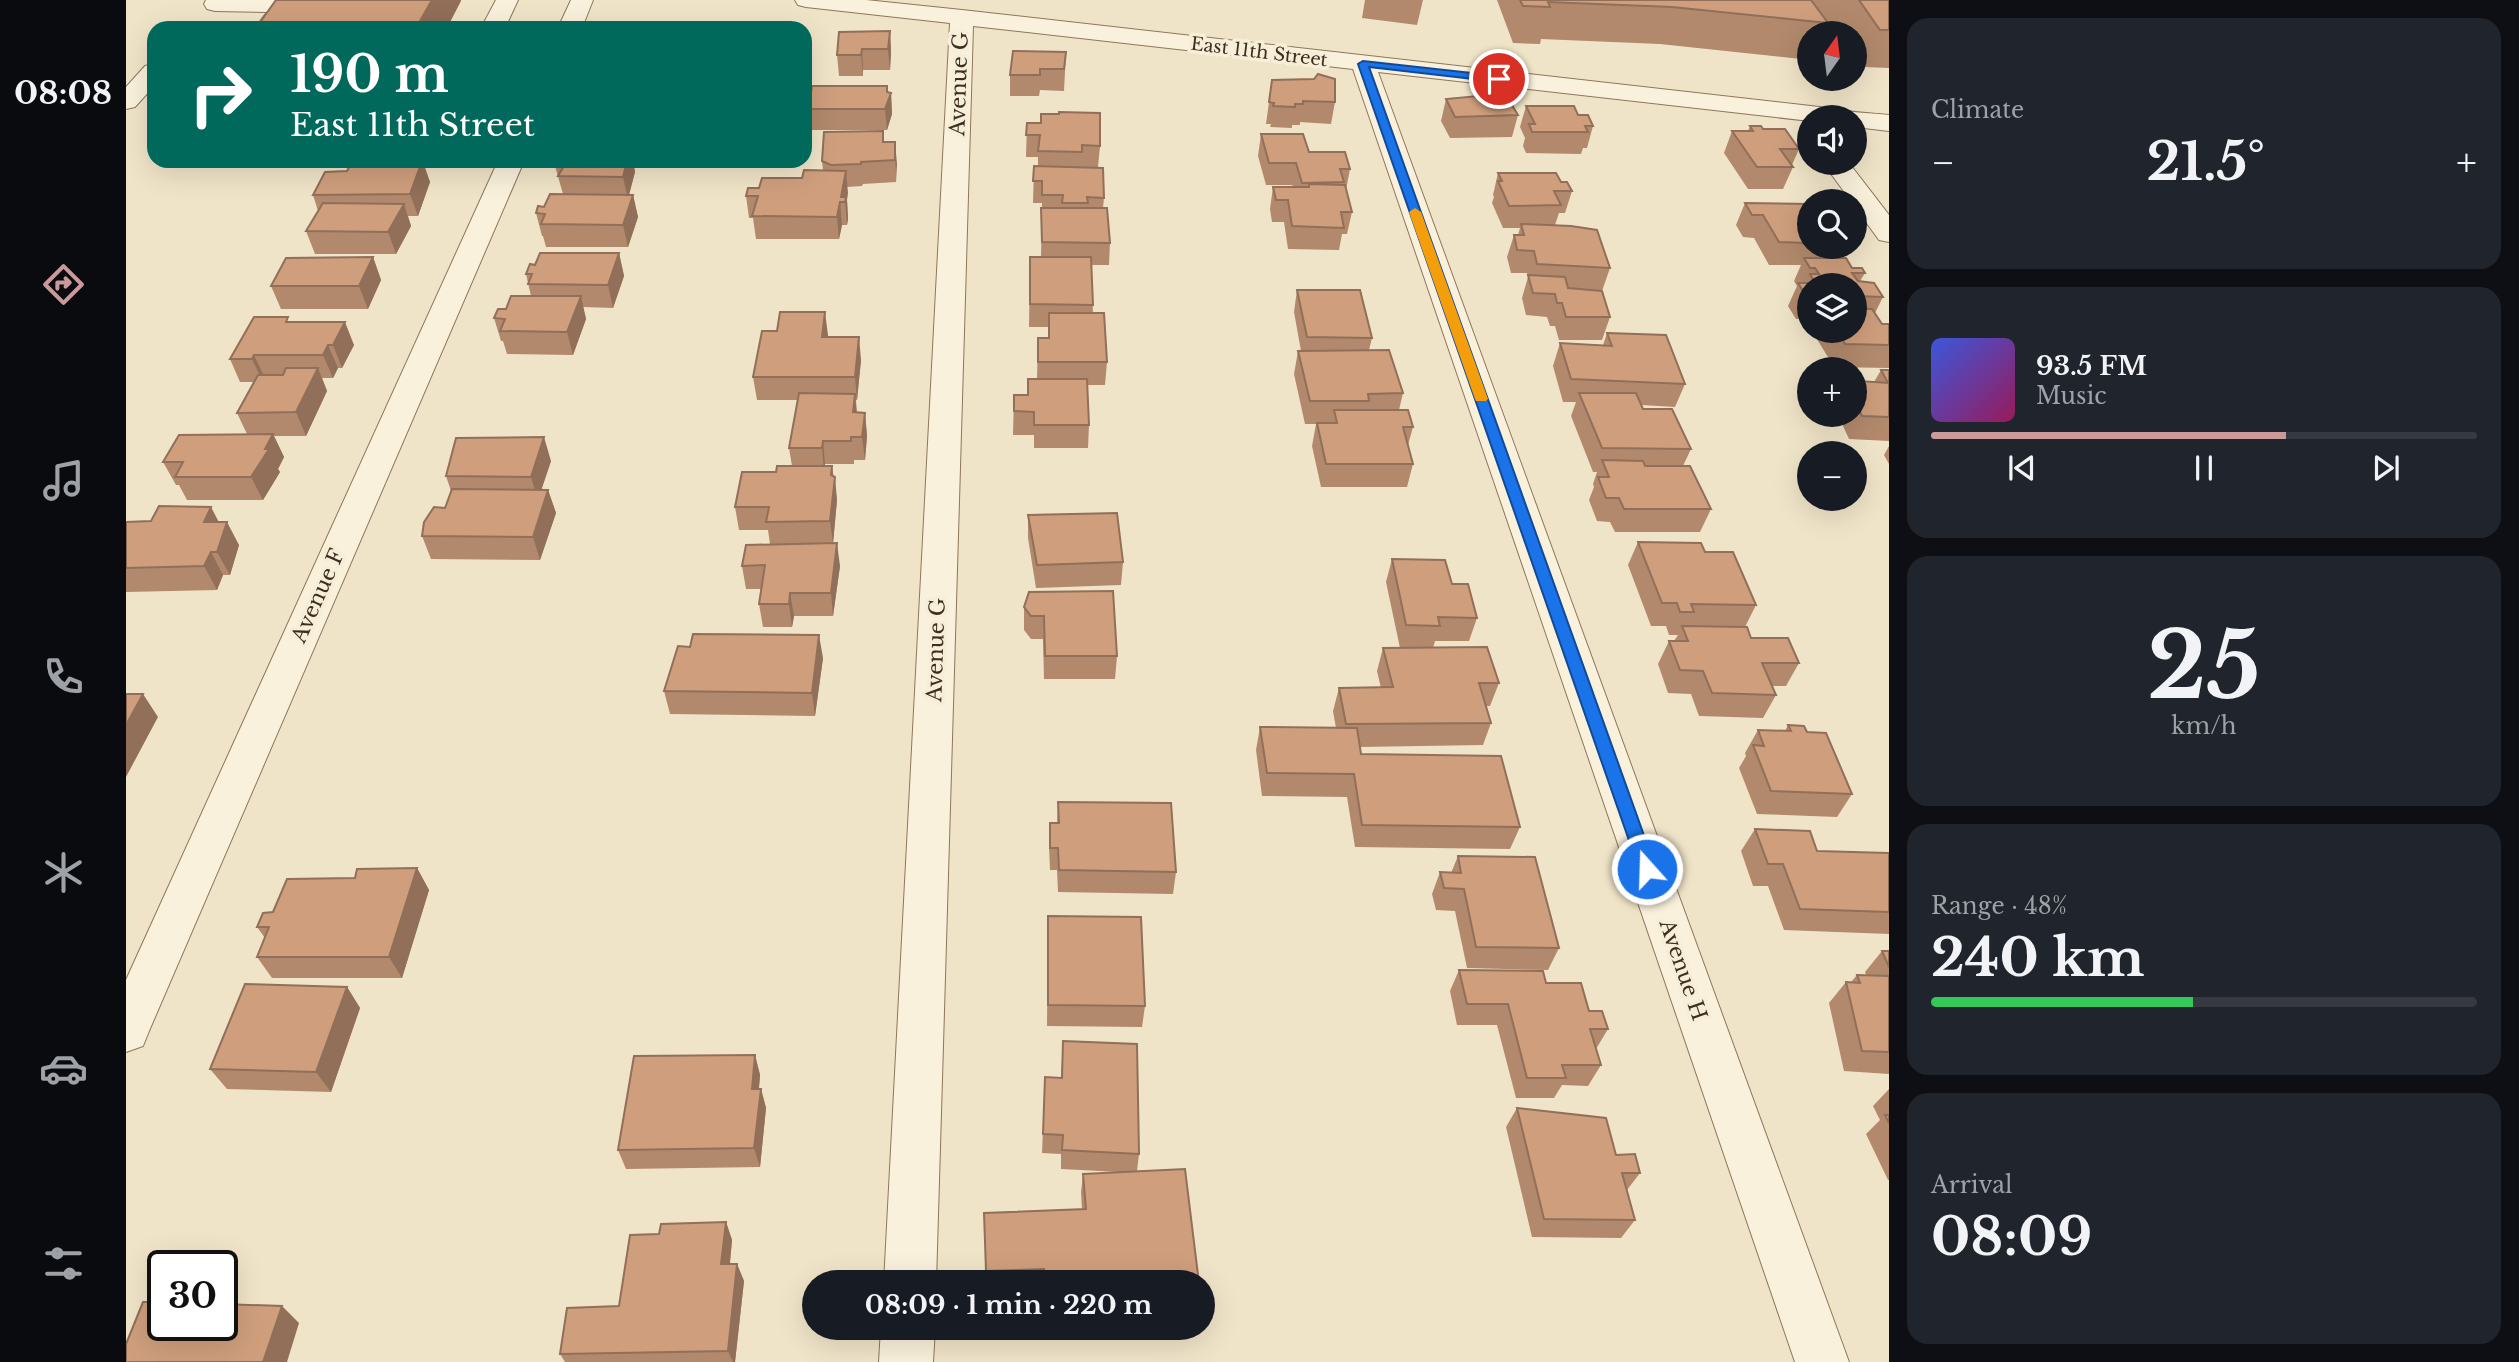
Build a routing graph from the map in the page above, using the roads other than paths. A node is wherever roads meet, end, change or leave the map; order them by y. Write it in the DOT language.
graph roads {
  1 [pos="507,0"];
  2 [pos="582,0"];
  3 [pos="806,0"];
  4 [pos="212,8"];
  5 [pos="962,18"];
  6 [pos="273,21"];
  7 [pos="496,21"];
  8 [pos="573,21"];
  9 [pos="1363,64"];
  10 [pos="147,79"];
  11 [pos="126,102"];
  12 [pos="126,108"];
  13 [pos="147,108"];
  14 [pos="1797,119"];
  15 [pos="1867,120"];
  16 [pos="1889,123"];
  17 [pos="508,168"];
  18 [pos="1845,175"];
  19 [pos="1889,234"];
  20 [pos="126,1031"];
  21 [pos="910,1270"];
  22 [pos="907,1340"];
  23 [pos="906,1362"];
  24 [pos="1822,1362"];
  1 -- 7 [label="street"];
  2 -- 8 [label="street"];
  3 -- 5 [label="street, East 11th Street"];
  4 -- 6 [label="street"];
  5 -- 9 [label="street, East 11th Street"];
  5 -- 21 [label="street, Avenue G"];
  9 -- 14 [label="street, East 11th Street"];
  9 -- 24 [label="street, Avenue H"];
  10 -- 11 [label="street"];
  12 -- 13 [label="street"];
  15 -- 16 [label="street"];
  17 -- 20 [label="street, Avenue F"];
  18 -- 19 [label="street"];
  22 -- 23 [label="street"];
}
